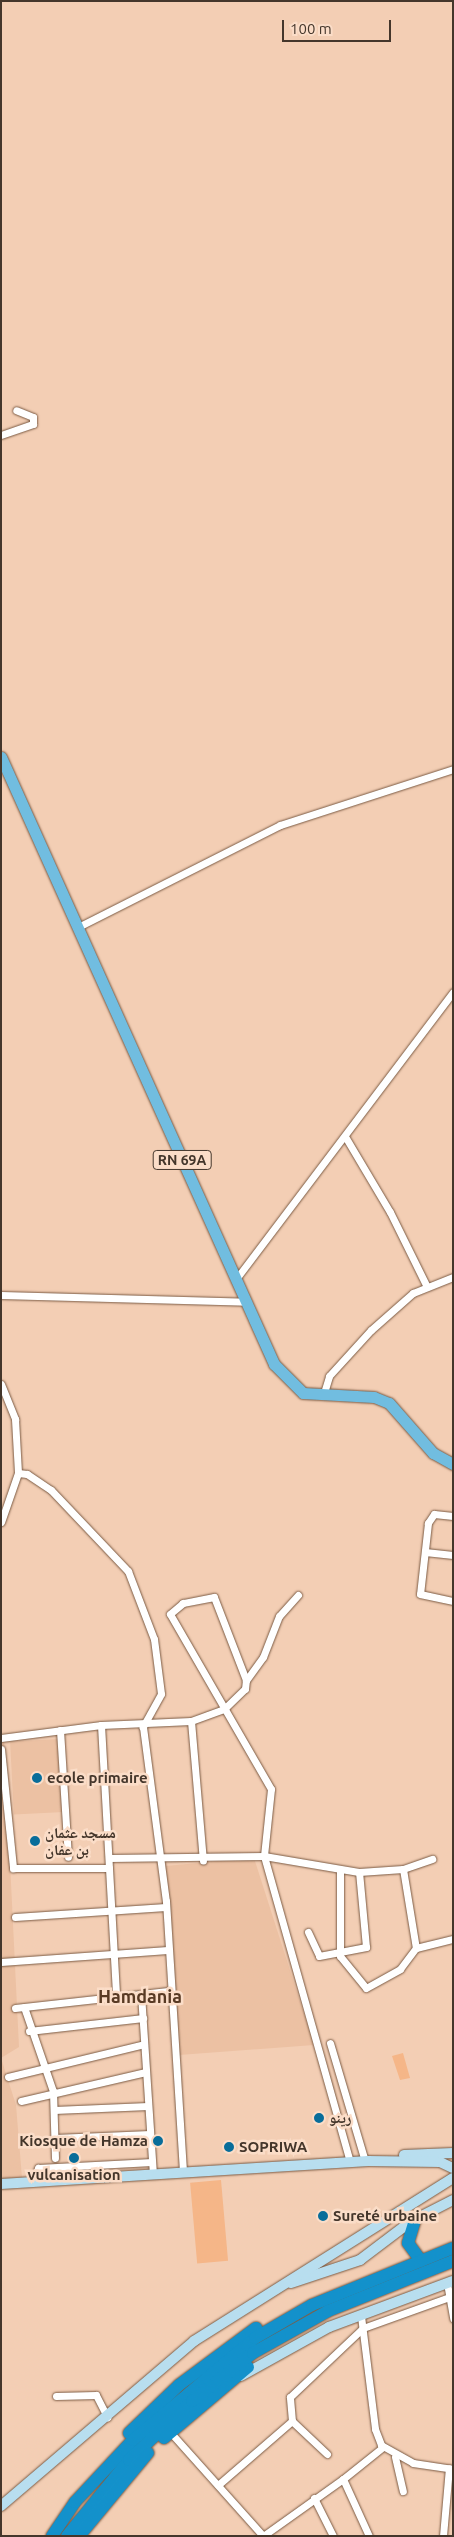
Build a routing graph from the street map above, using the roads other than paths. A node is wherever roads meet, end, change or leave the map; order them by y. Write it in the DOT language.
graph roads {
  1 [pos="16,410"];
  2 [pos="1,435"];
  3 [pos="1,757"];
  4 [pos="452,770"];
  5 [pos="78,927"];
  6 [pos="453,992"];
  7 [pos="346,1138"];
  8 [pos="453,1277"];
  9 [pos="236,1279"];
  10 [pos="426,1284"];
  11 [pos="1,1295"];
  12 [pos="247,1302"];
  13 [pos="1,1384"];
  14 [pos="323,1397"];
  15 [pos="453,1464"];
  16 [pos="18,1473"];
  17 [pos="453,1516"];
  18 [pos="1,1522"];
  19 [pos="425,1552"];
  20 [pos="453,1555"];
  21 [pos="298,1595"];
  22 [pos="453,1601"];
  23 [pos="246,1680"];
  24 [pos="224,1709"];
  25 [pos="191,1721"];
  26 [pos="146,1722"];
  27 [pos="101,1725"];
  28 [pos="60,1730"];
  29 [pos="1,1738"];
  30 [pos="1,1749"];
  31 [pos="264,1856"];
  32 [pos="68,1858"];
  33 [pos="109,1858"];
  34 [pos="432,1859"];
  35 [pos="158,1860"];
  36 [pos="203,1860"];
  37 [pos="109,1868"];
  38 [pos="403,1869"];
  39 [pos="340,1871"];
  40 [pos="359,1872"];
  41 [pos="166,1907"];
  42 [pos="111,1910"];
  43 [pos="15,1918"];
  44 [pos="308,1932"];
  45 [pos="453,1940"];
  46 [pos="416,1948"];
  47 [pos="168,1950"];
  48 [pos="339,1952"];
  49 [pos="113,1953"];
  50 [pos="1,1962"];
  51 [pos="168,1991"];
  52 [pos="141,1994"];
  53 [pos="116,1997"];
  54 [pos="24,2007"];
  55 [pos="15,2008"];
  56 [pos="142,2018"];
  57 [pos="29,2031"];
  58 [pos="330,2043"];
  59 [pos="144,2044"];
  60 [pos="44,2068"];
  61 [pos="146,2072"];
  62 [pos="8,2077"];
  63 [pos="53,2091"];
  64 [pos="21,2101"];
  65 [pos="148,2106"];
  66 [pos="54,2110"];
  67 [pos="150,2134"];
  68 [pos="55,2138"];
  69 [pos="453,2152"];
  70 [pos="56,2158"];
  71 [pos="367,2161"];
  72 [pos="152,2162"];
  73 [pos="350,2162"];
  74 [pos="58,2166"];
  75 [pos="78,2166"];
  76 [pos="453,2168"];
  77 [pos="183,2172"];
  78 [pos="153,2174"];
  79 [pos="453,2178"];
  80 [pos="80,2179"];
  81 [pos="60,2180"];
  82 [pos="31,2182"];
  83 [pos="1,2184"];
  84 [pos="453,2200"];
  85 [pos="415,2220"];
  86 [pos="453,2248"];
  87 [pos="422,2261"];
  88 [pos="453,2261"];
  89 [pos="450,2282"];
  90 [pos="345,2292"];
  91 [pos="265,2293"];
  92 [pos="449,2297"];
  93 [pos="361,2316"];
  94 [pos="453,2318"];
  95 [pos="363,2328"];
  96 [pos="287,2333"];
  97 [pos="234,2380"];
  98 [pos="56,2396"];
  99 [pos="108,2417"];
  100 [pos="292,2422"];
  101 [pos="170,2433"];
  102 [pos="383,2447"];
  103 [pos="327,2454"];
  104 [pos="395,2456"];
  105 [pos="451,2468"];
  106 [pos="343,2479"];
  107 [pos="218,2485"];
  108 [pos="403,2491"];
  109 [pos="314,2498"];
  110 [pos="1,2506"];
  111 [pos="441,2535"];
  112 [pos="43,2536"];
  113 [pos="52,2536"];
  114 [pos="67,2536"];
  115 [pos="79,2536"];
  116 [pos="263,2536"];
  117 [pos="332,2536"];
  118 [pos="369,2536"];
  1 -- 2 [label="street"];
  3 -- 5 [label="main road, RN 69A"];
  4 -- 5 [label="street"];
  5 -- 9 [label="main road, RN 69A"];
  6 -- 7 [label="street"];
  7 -- 9 [label="street"];
  7 -- 10 [label="street"];
  8 -- 10 [label="street"];
  9 -- 12 [label="main road, RN 69A"];
  10 -- 14 [label="street"];
  11 -- 12 [label="street"];
  12 -- 14 [label="main road, RN 69A"];
  13 -- 16 [label="street"];
  14 -- 15 [label="main road, RN 69A"];
  16 -- 18 [label="street"];
  16 -- 26 [label="street"];
  17 -- 19 [label="street"];
  19 -- 20 [label="street"];
  19 -- 22 [label="street"];
  21 -- 23 [label="street"];
  23 -- 24 [label="street"];
  23 -- 24 [label="street"];
  24 -- 25 [label="street"];
  24 -- 31 [label="street"];
  25 -- 26 [label="street"];
  25 -- 36 [label="street"];
  26 -- 27 [label="street"];
  26 -- 35 [label="street"];
  27 -- 28 [label="street"];
  27 -- 33 [label="street"];
  28 -- 29 [label="street"];
  28 -- 32 [label="street"];
  30 -- 37 [label="street"];
  31 -- 36 [label="street"];
  31 -- 39 [label="street"];
  31 -- 73 [label="street"];
  33 -- 35 [label="street"];
  33 -- 37 [label="street"];
  34 -- 38 [label="street"];
  35 -- 36 [label="street"];
  35 -- 41 [label="street"];
  37 -- 42 [label="street"];
  38 -- 40 [label="street"];
  38 -- 46 [label="street"];
  39 -- 40 [label="street"];
  39 -- 48 [label="street"];
  40 -- 48 [label="street"];
  41 -- 42 [label="street"];
  41 -- 47 [label="street"];
  42 -- 43 [label="street"];
  42 -- 49 [label="street"];
  44 -- 48 [label="street"];
  45 -- 46 [label="street"];
  46 -- 48 [label="street"];
  47 -- 49 [label="street"];
  47 -- 51 [label="street"];
  49 -- 50 [label="street"];
  49 -- 53 [label="street"];
  51 -- 52 [label="street"];
  51 -- 77 [label="street"];
  52 -- 53 [label="street"];
  52 -- 56 [label="street"];
  53 -- 54 [label="street"];
  54 -- 55 [label="street"];
  54 -- 57 [label="street"];
  56 -- 57 [label="street"];
  56 -- 59 [label="street"];
  57 -- 60 [label="street"];
  58 -- 71 [label="street"];
  59 -- 60 [label="street"];
  59 -- 61 [label="street"];
  60 -- 62 [label="street"];
  60 -- 63 [label="street"];
  61 -- 63 [label="street"];
  61 -- 65 [label="street"];
  63 -- 64 [label="street"];
  63 -- 66 [label="street"];
  65 -- 66 [label="street"];
  65 -- 67 [label="street"];
  66 -- 68 [label="street"];
  67 -- 68 [label="street"];
  67 -- 72 [label="street"];
  68 -- 70 [label="street"];
  69 -- 71 [label="main road"];
  71 -- 73 [label="main road"];
  71 -- 76 [label="main road"];
  72 -- 75 [label="street"];
  72 -- 78 [label="street"];
  73 -- 77 [label="main road"];
  74 -- 75 [label="street"];
  74 -- 81 [label="street"];
  74 -- 82 [label="street"];
  75 -- 80 [label="street"];
  77 -- 78 [label="main road"];
  78 -- 80 [label="main road"];
  79 -- 91 [label="main road"];
  80 -- 81 [label="main road"];
  81 -- 82 [label="main road"];
  82 -- 83 [label="main road"];
  84 -- 85 [label="main road"];
  85 -- 87 [label="highway"];
  85 -- 91 [label="main road"];
  86 -- 87 [label="highway"];
  87 -- 90 [label="highway"];
  88 -- 96 [label="highway"];
  89 -- 92 [label="street"];
  89 -- 93 [label="main road"];
  90 -- 112 [label="highway"];
  90 -- 113 [label="highway"];
  91 -- 99 [label="main road"];
  92 -- 94 [label="street"];
  92 -- 95 [label="street"];
  93 -- 95 [label="street"];
  93 -- 97 [label="main road"];
  95 -- 100 [label="street"];
  95 -- 102 [label="street"];
  96 -- 97 [label="highway"];
  96 -- 114 [label="highway"];
  97 -- 101 [label="highway"];
  98 -- 99 [label="street"];
  99 -- 110 [label="main road"];
  100 -- 103 [label="street"];
  100 -- 107 [label="street"];
  101 -- 107 [label="street"];
  101 -- 115 [label="highway"];
  102 -- 104 [label="street"];
  102 -- 106 [label="street"];
  104 -- 105 [label="street"];
  104 -- 108 [label="street"];
  105 -- 111 [label="street"];
  106 -- 109 [label="street"];
  106 -- 118 [label="street"];
  107 -- 116 [label="street"];
  109 -- 116 [label="street"];
  109 -- 117 [label="street"];
}
